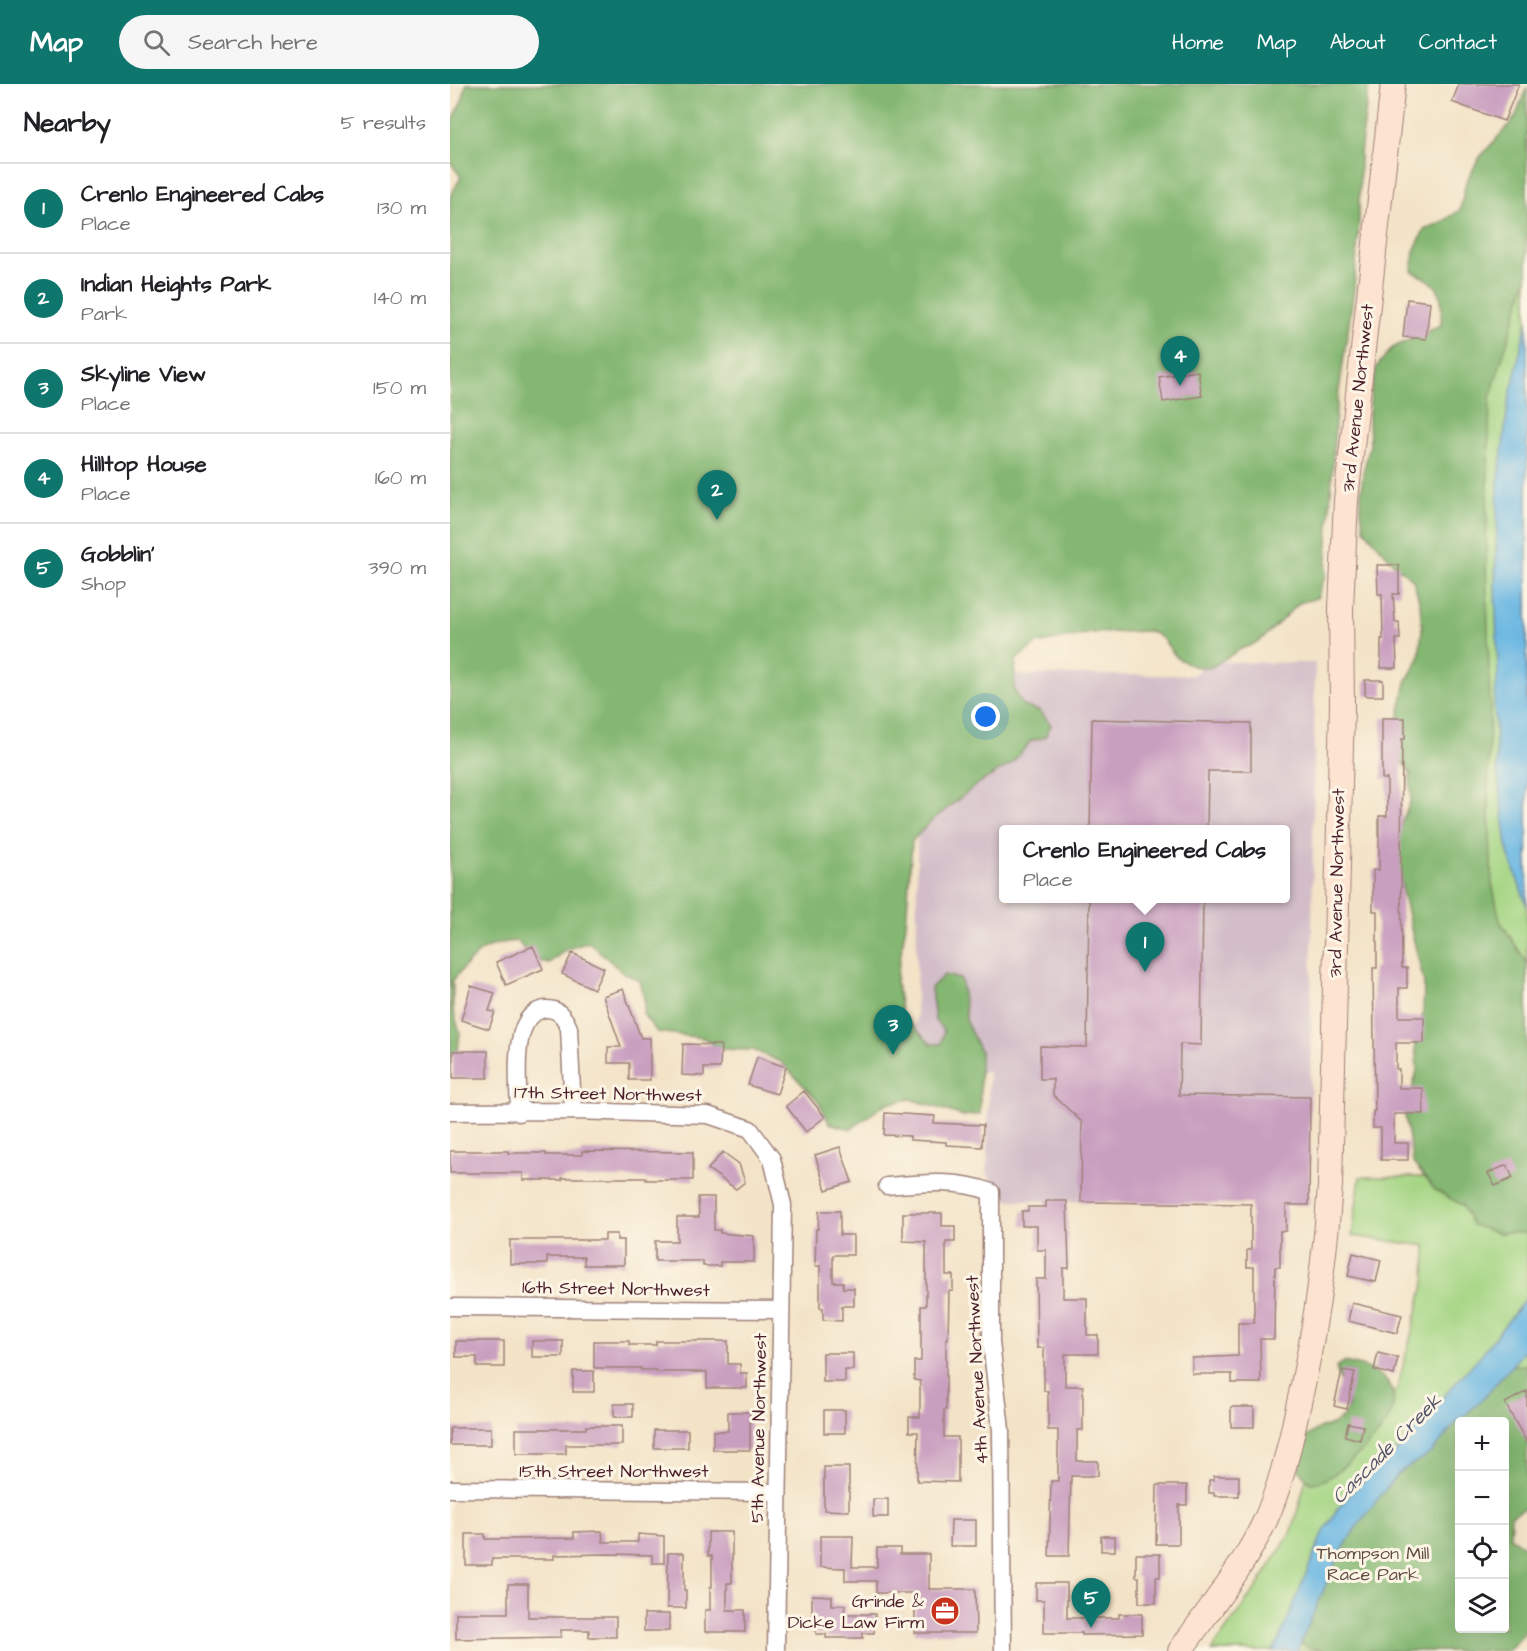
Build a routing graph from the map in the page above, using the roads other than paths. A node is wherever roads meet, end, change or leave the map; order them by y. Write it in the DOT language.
graph roads {
  1 [pos="1393,84"];
  2 [pos="573,1111"];
  3 [pos="450,1112"];
  4 [pos="519,1113"];
  5 [pos="887,1186"];
  6 [pos="783,1205"];
  7 [pos="450,1307"];
  8 [pos="781,1310"];
  9 [pos="450,1489"];
  10 [pos="777,1492"];
  11 [pos="1205,1614"];
  12 [pos="776,1651"];
  13 [pos="1004,1651"];
  14 [pos="1180,1651"];
  15 [pos="1206,1651"];
  1 -- 11 [label="main road, 3rd Avenue Northwest"];
  2 -- 4 [label="street, 17th Street Northwest"];
  2 -- 4 [label="street"];
  2 -- 6 [label="street, 17th Street Northwest"];
  3 -- 4 [label="street, 17th Street Northwest"];
  5 -- 13 [label="street, 4th Avenue Northwest"];
  6 -- 8 [label="street, 5th Avenue Northwest"];
  7 -- 8 [label="street, 16th Street Northwest"];
  8 -- 10 [label="street, 5th Avenue Northwest"];
  9 -- 10 [label="street, 15th Street Northwest"];
  10 -- 12 [label="street, 5th Avenue Northwest"];
  11 -- 14 [label="main road, 3rd Avenue Northwest"];
  11 -- 15 [label="main road"];
}
